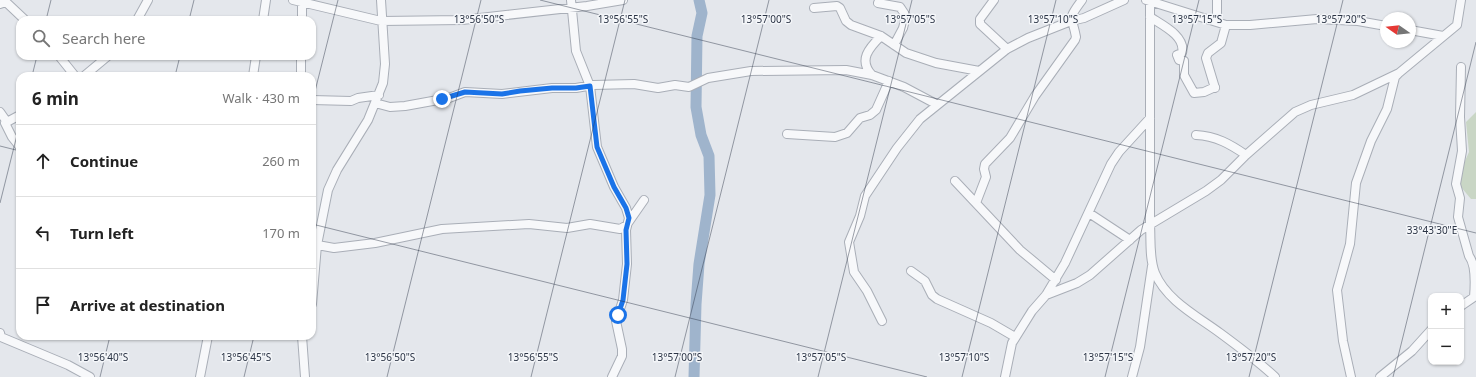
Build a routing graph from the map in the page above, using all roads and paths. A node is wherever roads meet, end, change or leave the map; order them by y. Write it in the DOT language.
graph roads {
  1 [pos="148,0"];
  2 [pos="266,0"];
  3 [pos="293,0"];
  4 [pos="381,0"];
  5 [pos="623,0"];
  6 [pos="994,0"];
  7 [pos="1082,0"];
  8 [pos="1124,0"];
  9 [pos="1149,0"];
  10 [pos="1217,0"];
  11 [pos="1461,0"];
  12 [pos="302,2"];
  13 [pos="878,3"];
  14 [pos="0,4"];
  15 [pos="572,4"];
  16 [pos="814,8"];
  17 [pos="21,16"];
  18 [pos="139,16"];
  19 [pos="264,16"];
  20 [pos="302,16"];
  21 [pos="1150,17"];
  22 [pos="382,21"];
  23 [pos="1071,21"];
  24 [pos="1217,22"];
  25 [pos="1226,25"];
  26 [pos="1380,25"];
  27 [pos="1416,31"];
  28 [pos="881,36"];
  29 [pos="1443,36"];
  30 [pos="894,45"];
  31 [pos="1007,49"];
  32 [pos="61,60"];
  33 [pos="103,60"];
  34 [pos="255,60"];
  35 [pos="301,60"];
  36 [pos="1461,68"];
  37 [pos="979,71"];
  38 [pos="72,72"];
  39 [pos="89,72"];
  40 [pos="253,72"];
  41 [pos="301,72"];
  42 [pos="1399,73"];
  43 [pos="872,75"];
  44 [pos="889,81"];
  45 [pos="590,86"];
  46 [pos="379,95"];
  47 [pos="316,100"];
  48 [pos="375,103"];
  49 [pos="936,104"];
  50 [pos="0,112"];
  51 [pos="16,117"];
  52 [pos="1150,118"];
  53 [pos="4,124"];
  54 [pos="787,134"];
  55 [pos="1196,135"];
  56 [pos="16,142"];
  57 [pos="1246,155"];
  58 [pos="955,181"];
  59 [pos="644,200"];
  60 [pos="976,202"];
  61 [pos="1089,213"];
  62 [pos="627,224"];
  63 [pos="1150,224"];
  64 [pos="316,240"];
  65 [pos="1130,240"];
  66 [pos="316,244"];
  67 [pos="1152,262"];
  68 [pos="911,271"];
  69 [pos="1056,280"];
  70 [pos="1046,295"];
  71 [pos="1475,296"];
  72 [pos="1464,304"];
  73 [pos="882,322"];
  74 [pos="0,333"];
  75 [pos="1428,333"];
  76 [pos="1015,337"];
  77 [pos="207,340"];
  78 [pos="302,340"];
  79 [pos="90,377"];
  80 [pos="200,377"];
  81 [pos="305,377"];
  82 [pos="612,377"];
  83 [pos="1005,377"];
  84 [pos="1132,377"];
  85 [pos="1275,377"];
  86 [pos="1351,377"];
  87 [pos="1380,377"];
  1 -- 18 [label="street"];
  2 -- 19 [label="street"];
  3 -- 12 [label="street"];
  4 -- 22 [label="street"];
  5 -- 15 [label="street"];
  6 -- 31 [label="street"];
  7 -- 23 [label="street"];
  8 -- 23 [label="street"];
  9 -- 21 [label="street"];
  9 -- 24 [label="street"];
  10 -- 24 [label="street"];
  11 -- 29 [label="street"];
  12 -- 20 [label="street"];
  12 -- 22 [label="street"];
  13 -- 30 [label="street"];
  14 -- 17 [label="street"];
  15 -- 22 [label="street"];
  15 -- 45 [label="street"];
  16 -- 28 [label="street"];
  21 -- 25 [label="street"];
  21 -- 52 [label="street"];
  22 -- 46 [label="street"];
  23 -- 31 [label="street"];
  23 -- 60 [label="street"];
  24 -- 25 [label="street"];
  25 -- 26 [label="street"];
  27 -- 29 [label="street"];
  28 -- 30 [label="street"];
  28 -- 43 [label="street"];
  29 -- 42 [label="street"];
  30 -- 37 [label="street"];
  31 -- 37 [label="street"];
  32 -- 38 [label="street"];
  33 -- 39 [label="street"];
  34 -- 40 [label="street"];
  35 -- 41 [label="street"];
  36 -- 71 [label="street"];
  37 -- 49 [label="street"];
  42 -- 57 [label="street"];
  42 -- 86 [label="street"];
  43 -- 44 [label="street"];
  43 -- 45 [label="street"];
  44 -- 49 [label="street"];
  44 -- 54 [label="street"];
  45 -- 48 [label="street"];
  45 -- 62 [label="street"];
  46 -- 47 [label="street"];
  46 -- 48 [label="street"];
  48 -- 64 [label="street"];
  49 -- 73 [label="street"];
  50 -- 53 [label="street"];
  51 -- 53 [label="street"];
  52 -- 61 [label="street"];
  52 -- 63 [label="street"];
  53 -- 56 [label="street"];
  55 -- 57 [label="street"];
  57 -- 63 [label="street"];
  58 -- 60 [label="street"];
  59 -- 62 [label="street"];
  60 -- 69 [label="street"];
  61 -- 65 [label="street"];
  61 -- 69 [label="street"];
  62 -- 66 [label="street"];
  62 -- 82 [label="street"];
  63 -- 65 [label="street"];
  63 -- 67 [label="street"];
  65 -- 70 [label="street"];
  67 -- 84 [label="street"];
  67 -- 85 [label="street"];
  68 -- 76 [label="street"];
  69 -- 70 [label="street"];
  70 -- 76 [label="street"];
  71 -- 72 [label="street"];
  74 -- 79 [label="street"];
  75 -- 87 [label="street"];
  76 -- 83 [label="street"];
  77 -- 80 [label="street"];
  78 -- 81 [label="street"];
}
